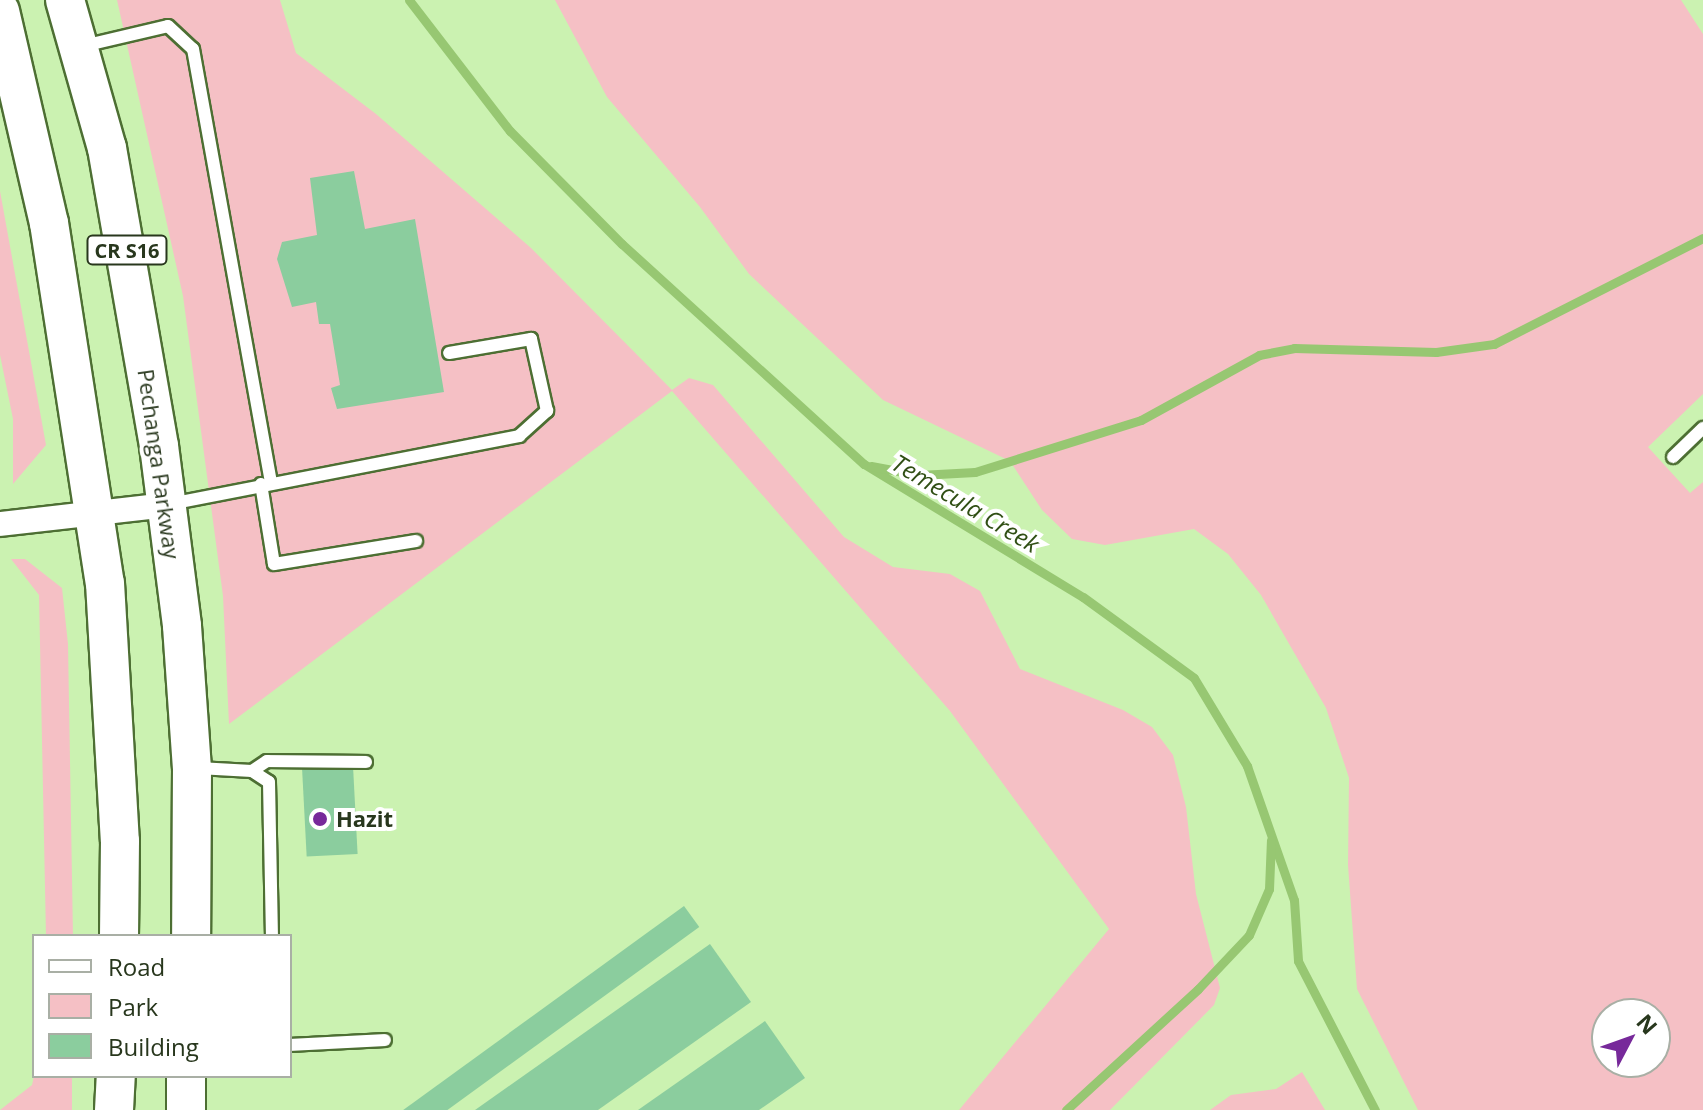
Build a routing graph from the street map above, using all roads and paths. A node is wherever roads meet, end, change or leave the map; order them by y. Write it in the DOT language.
graph roads {
  1 [pos="65,0"];
  2 [pos="0,11"];
  3 [pos="81,46"];
  4 [pos="449,353"];
  5 [pos="1703,428"];
  6 [pos="1673,457"];
  7 [pos="266,483"];
  8 [pos="166,505"];
  9 [pos="95,511"];
  10 [pos="0,524"];
  11 [pos="416,541"];
  12 [pos="366,762"];
  13 [pos="192,768"];
  14 [pos="252,771"];
  15 [pos="119,934"];
  16 [pos="191,934"];
  17 [pos="272,934"];
  18 [pos="385,1040"];
  19 [pos="292,1045"];
  20 [pos="116,1078"];
  21 [pos="186,1078"];
  22 [pos="114,1110"];
  23 [pos="186,1110"];
  1 -- 3 [label="main road, Pechanga Parkway / CR S16"];
  2 -- 9 [label="main road, CR S16"];
  3 -- 7 [label="lane"];
  3 -- 8 [label="main road, Pechanga Parkway / CR S16"];
  4 -- 7 [label="lane"];
  5 -- 6 [label="lane"];
  7 -- 8 [label="lane"];
  7 -- 11 [label="lane"];
  8 -- 9 [label="street"];
  8 -- 13 [label="main road, Pechanga Parkway / CR S16"];
  9 -- 10 [label="street"];
  9 -- 15 [label="main road, CR S16"];
  12 -- 14 [label="lane"];
  13 -- 14 [label="lane"];
  13 -- 16 [label="main road, Pechanga Parkway / CR S16"];
  14 -- 17 [label="lane"];
  18 -- 19 [label="lane"];
  20 -- 22 [label="main road"];
  21 -- 23 [label="main road"];
}
